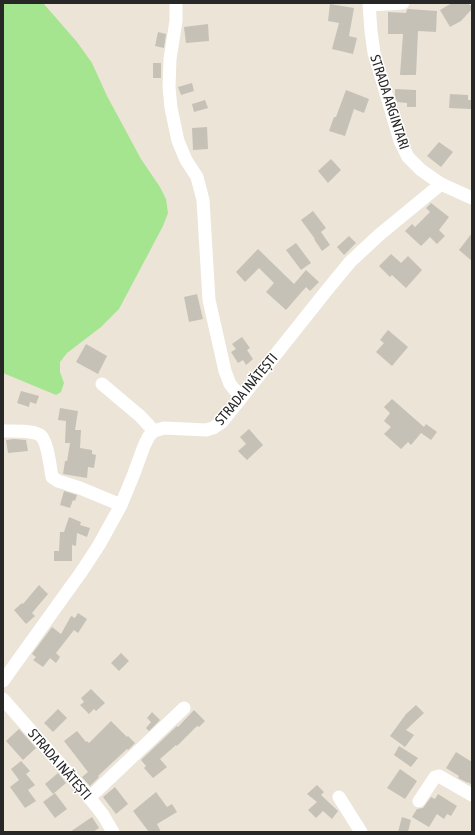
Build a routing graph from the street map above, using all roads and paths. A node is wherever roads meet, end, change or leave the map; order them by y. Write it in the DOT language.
graph roads {
  1 [pos="176,3"];
  2 [pos="404,3"];
  3 [pos="370,4"];
  4 [pos="441,184"];
  5 [pos="472,198"];
  6 [pos="102,384"];
  7 [pos="241,398"];
  8 [pos="3,431"];
  9 [pos="154,431"];
  10 [pos="121,505"];
  11 [pos="3,681"];
  12 [pos="3,699"];
  13 [pos="184,708"];
  14 [pos="472,795"];
  15 [pos="339,797"];
  16 [pos="89,798"];
  17 [pos="419,801"];
  18 [pos="113,832"];
  19 [pos="361,832"];
  1 -- 7 [label="street"];
  2 -- 3 [label="street"];
  3 -- 4 [label="street, STRADA ARGINTARI"];
  4 -- 5 [label="street, STRADA ARGINTARI"];
  4 -- 7 [label="street, STRADA INĂTEȘTI"];
  6 -- 9 [label="street"];
  7 -- 9 [label="street, STRADA INĂTEȘTI"];
  8 -- 10 [label="street"];
  9 -- 10 [label="street"];
  10 -- 11 [label="street"];
  12 -- 16 [label="street, STRADA INĂTEȘTI"];
  13 -- 16 [label="street"];
  14 -- 17 [label="street"];
  15 -- 19 [label="street"];
  16 -- 18 [label="street, STRADA INĂTEȘTI"];
}
